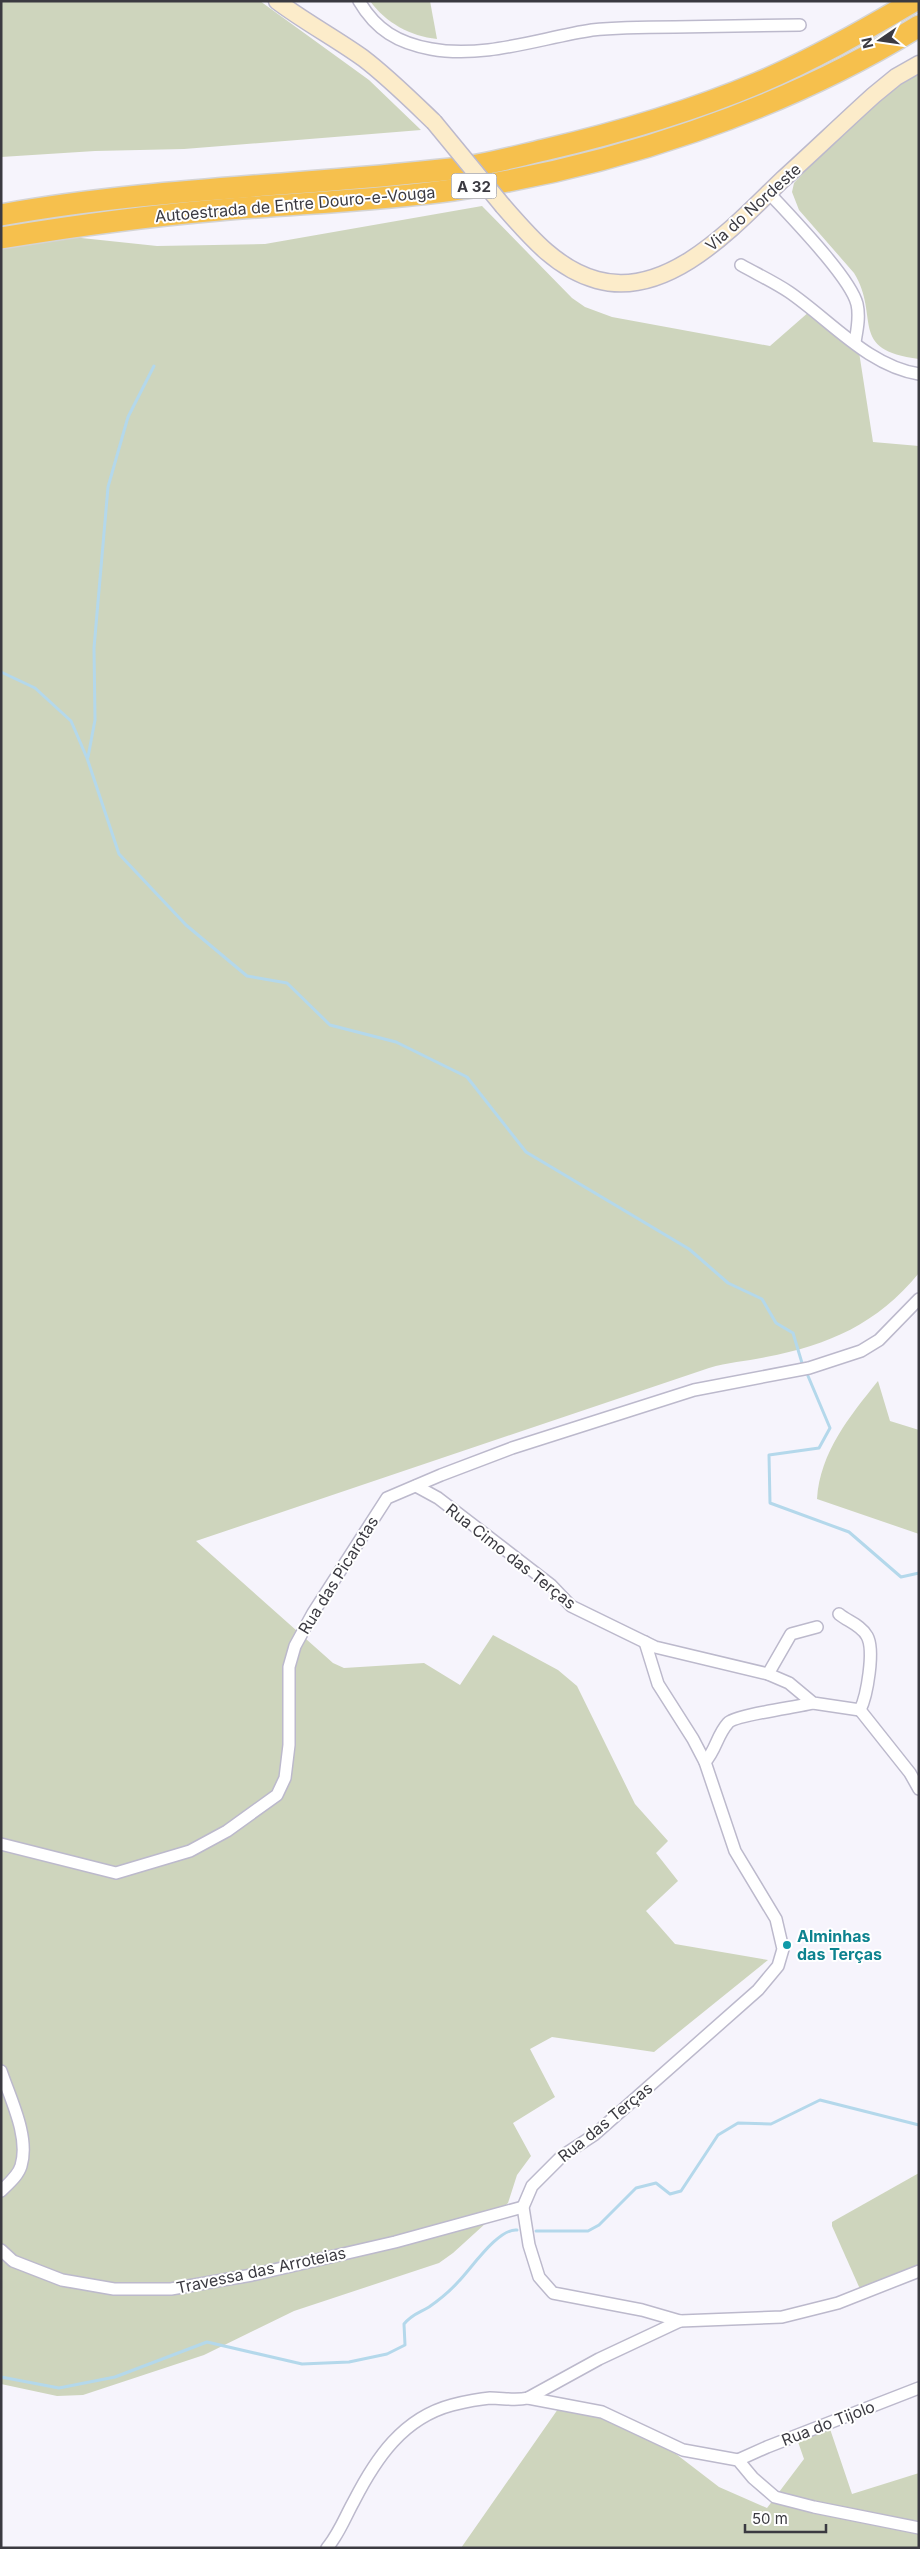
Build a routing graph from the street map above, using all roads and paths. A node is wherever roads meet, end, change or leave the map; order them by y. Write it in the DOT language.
graph roads {
  1 [pos="277,1"];
  2 [pos="359,1"];
  3 [pos="914,1"];
  4 [pos="800,25"];
  5 [pos="919,26"];
  6 [pos="919,64"];
  7 [pos="769,193"];
  8 [pos="1,215"];
  9 [pos="1,238"];
  10 [pos="741,265"];
  11 [pos="854,342"];
  12 [pos="919,374"];
  13 [pos="919,1299"];
  14 [pos="416,1486"];
  15 [pos="839,1614"];
  16 [pos="816,1627"];
  17 [pos="645,1642"];
  18 [pos="768,1674"];
  19 [pos="813,1703"];
  20 [pos="860,1710"];
  21 [pos="705,1762"];
  22 [pos="919,1789"];
  23 [pos="1,1844"];
  24 [pos="1,2071"];
  25 [pos="1,2191"];
  26 [pos="523,2207"];
  27 [pos="1,2250"];
  28 [pos="919,2271"];
  29 [pos="680,2321"];
  30 [pos="919,2388"];
  31 [pos="528,2398"];
  32 [pos="738,2460"];
  33 [pos="919,2528"];
  34 [pos="327,2548"];
  1 -- 7 [label="main road, Via do Nordeste, bridge"];
  2 -- 4 [label="street"];
  3 -- 8 [label="highway, Autoestrada de Entre Douro-e-Vouga / A 32"];
  5 -- 9 [label="highway, Autoestrada de Entre Douro-e-Vouga / A 32"];
  6 -- 7 [label="main road, Via do Nordeste"];
  7 -- 11 [label="street"];
  10 -- 11 [label="street"];
  11 -- 12 [label="street"];
  13 -- 14 [label="street, Rua das Picarotas"];
  14 -- 17 [label="street, Rua Cimo das Terças"];
  14 -- 23 [label="street, Rua das Picarotas"];
  15 -- 20 [label="street"];
  16 -- 18 [label="street"];
  17 -- 18 [label="street, Rua Cimo das Terças"];
  17 -- 21 [label="street, Rua das Terças"];
  18 -- 19 [label="street, Rua Cimo das Terças"];
  19 -- 20 [label="street"];
  19 -- 21 [label="street"];
  20 -- 22 [label="street"];
  21 -- 26 [label="street, Rua das Terças"];
  24 -- 25 [label="street"];
  26 -- 27 [label="street, Travessa das Arroteias"];
  26 -- 29 [label="street"];
  28 -- 29 [label="street"];
  29 -- 31 [label="street"];
  30 -- 32 [label="street, Rua do Tijolo"];
  31 -- 32 [label="street"];
  31 -- 34 [label="street"];
  32 -- 33 [label="street"];
}
